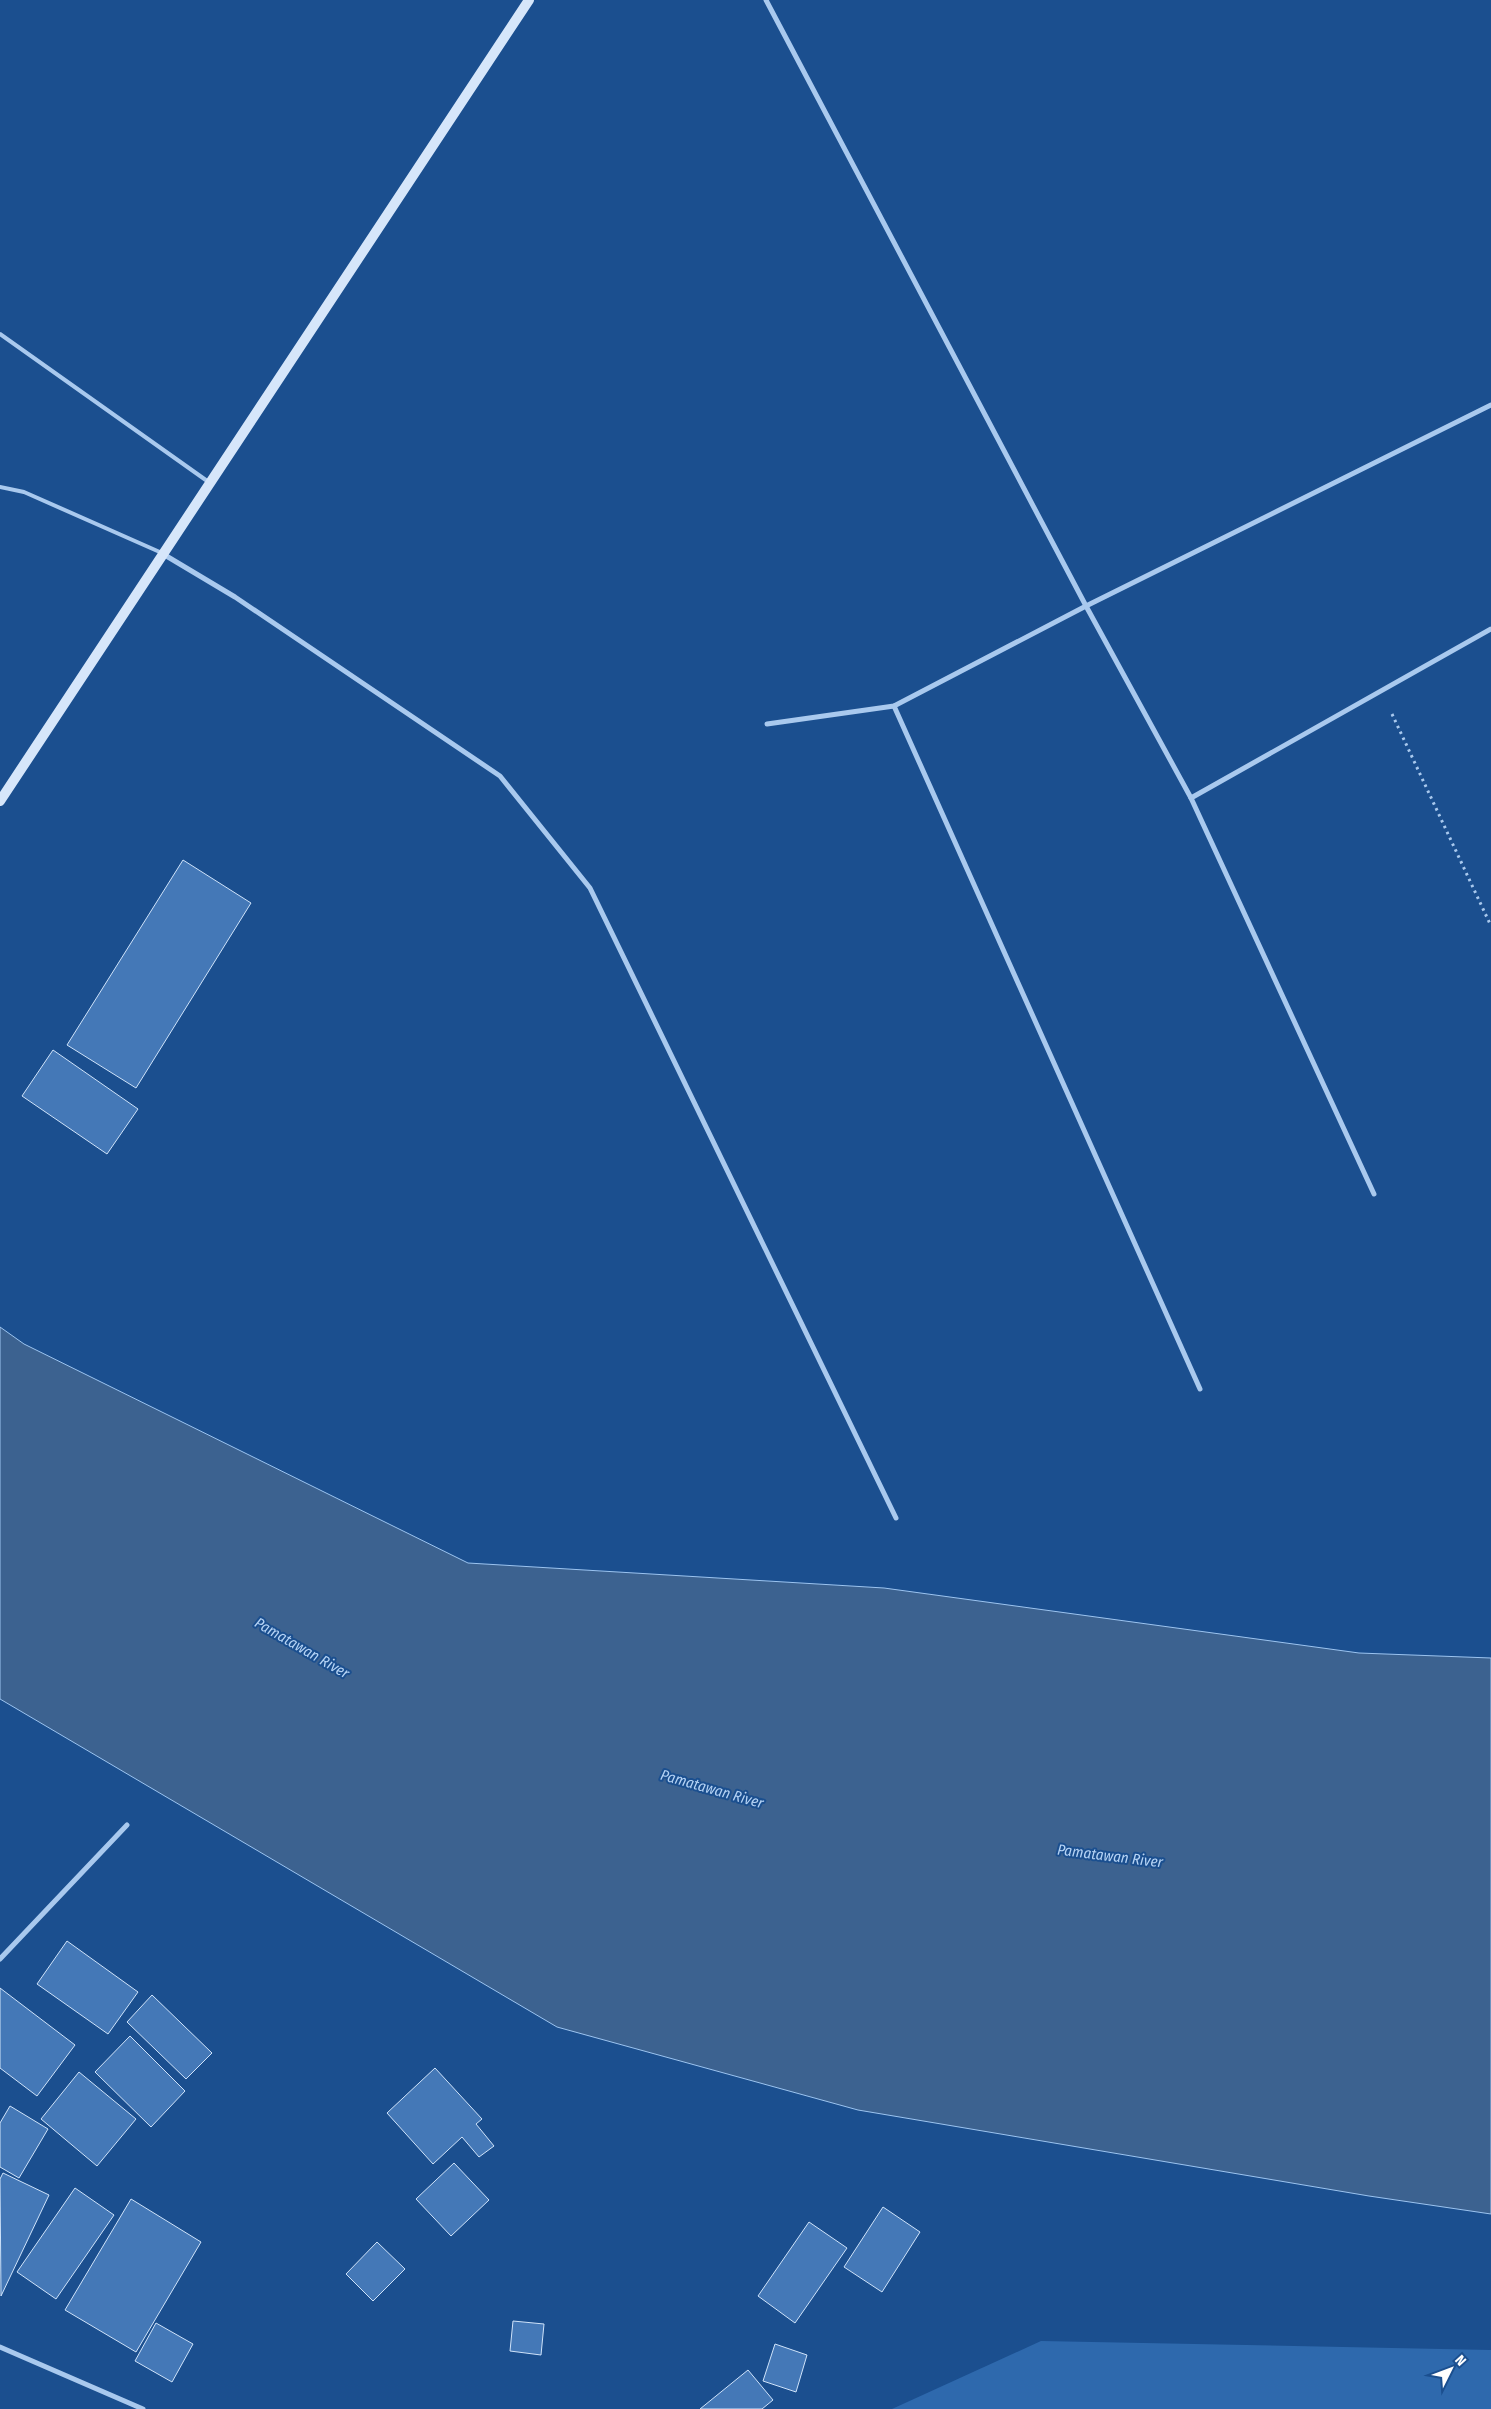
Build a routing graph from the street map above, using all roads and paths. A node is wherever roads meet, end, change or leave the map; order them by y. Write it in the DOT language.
graph roads {
  1 [pos="529,0"];
  2 [pos="766,0"];
  3 [pos="0,334"];
  4 [pos="1491,405"];
  5 [pos="210,483"];
  6 [pos="0,487"];
  7 [pos="163,554"];
  8 [pos="1086,606"];
  9 [pos="1491,629"];
  10 [pos="1381,691"];
  11 [pos="894,706"];
  12 [pos="767,724"];
  13 [pos="1191,798"];
  14 [pos="0,801"];
  15 [pos="1491,926"];
  16 [pos="1374,1194"];
  17 [pos="1200,1390"];
  18 [pos="896,1518"];
  19 [pos="127,1825"];
  20 [pos="0,1959"];
  21 [pos="0,2347"];
  22 [pos="143,2409"];
  1 -- 5 [label="street"];
  2 -- 8 [label="street"];
  3 -- 5 [label="lane"];
  4 -- 8 [label="street"];
  5 -- 7 [label="street"];
  6 -- 7 [label="lane"];
  7 -- 14 [label="street"];
  7 -- 18 [label="street"];
  8 -- 11 [label="street"];
  8 -- 13 [label="street"];
  9 -- 10 [label="street"];
  10 -- 13 [label="street"];
  10 -- 15 [label="path"];
  11 -- 12 [label="street"];
  11 -- 17 [label="street"];
  13 -- 16 [label="street"];
  19 -- 20 [label="street"];
  21 -- 22 [label="street"];
}
